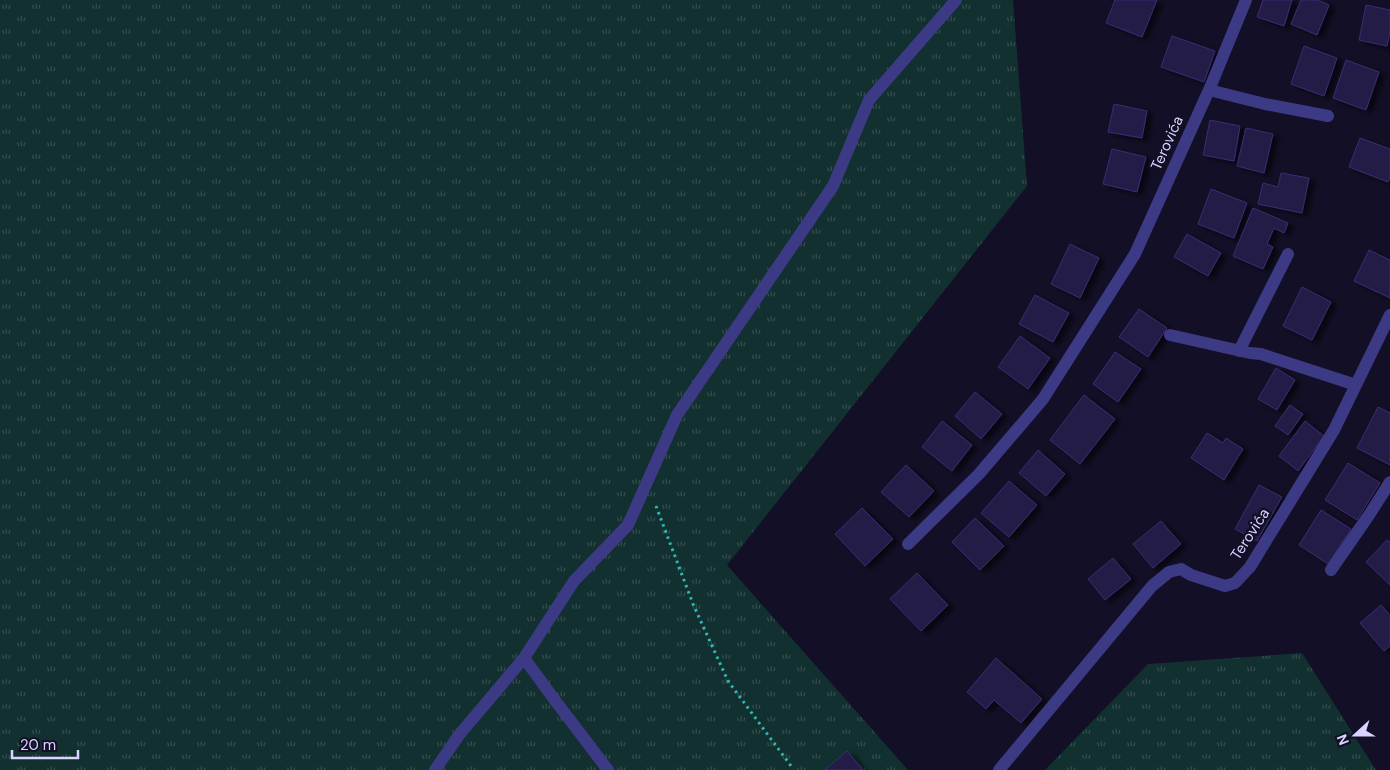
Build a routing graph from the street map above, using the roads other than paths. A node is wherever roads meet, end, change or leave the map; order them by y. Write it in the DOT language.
graph roads {
  1 [pos="956,0"];
  2 [pos="1246,0"];
  3 [pos="1208,90"];
  4 [pos="1328,116"];
  5 [pos="1288,254"];
  6 [pos="1390,315"];
  7 [pos="1170,335"];
  8 [pos="1239,351"];
  9 [pos="1356,385"];
  10 [pos="1390,482"];
  11 [pos="908,544"];
  12 [pos="1331,570"];
  13 [pos="524,658"];
  14 [pos="435,770"];
  15 [pos="608,770"];
  16 [pos="999,770"];
  1 -- 13 [label="street"];
  2 -- 3 [label="street, Terovića"];
  3 -- 4 [label="street"];
  3 -- 11 [label="street, Terovića"];
  5 -- 8 [label="street"];
  6 -- 9 [label="street, Terovića"];
  7 -- 8 [label="street"];
  8 -- 9 [label="street"];
  9 -- 16 [label="street, Terovića"];
  10 -- 12 [label="street"];
  13 -- 14 [label="street"];
  13 -- 15 [label="street"];
}
